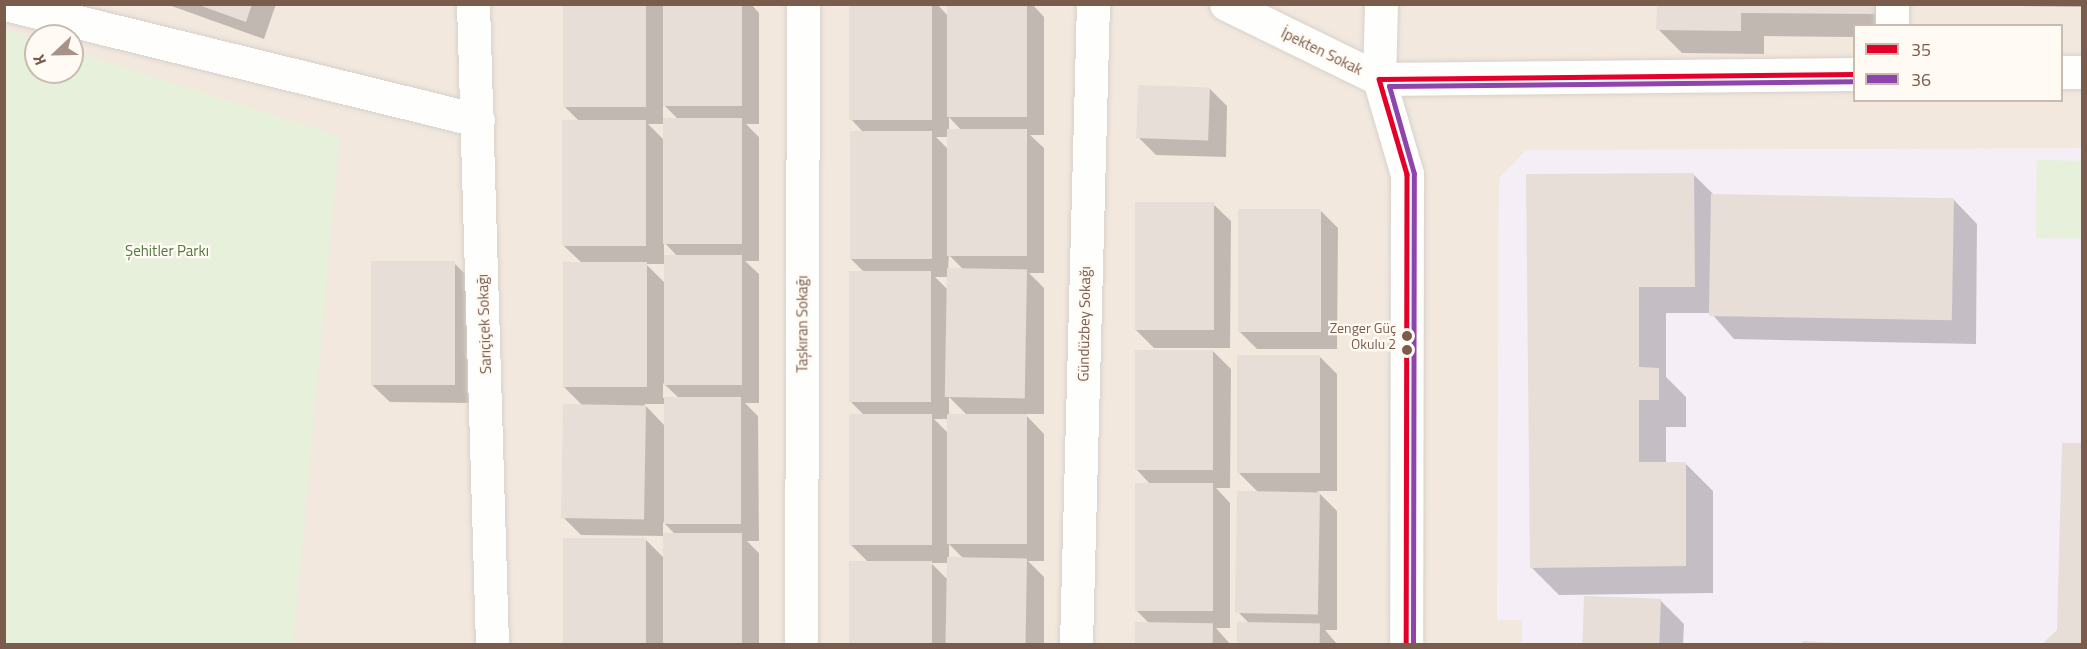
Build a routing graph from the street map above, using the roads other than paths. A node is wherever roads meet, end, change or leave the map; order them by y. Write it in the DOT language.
graph roads {
  1 [pos="5,4"];
  2 [pos="473,4"];
  3 [pos="803,4"];
  4 [pos="1093,4"];
  5 [pos="1226,4"];
  6 [pos="1381,4"];
  7 [pos="1892,4"];
  8 [pos="1892,24"];
  9 [pos="2063,72"];
  10 [pos="2082,72"];
  11 [pos="1853,74"];
  12 [pos="1379,79"];
  13 [pos="478,120"];
  14 [pos="492,645"];
  15 [pos="801,645"];
  16 [pos="1076,645"];
  17 [pos="1406,645"];
  1 -- 13 [label="street"];
  2 -- 13 [label="street, Sarıçiçek Sokağı"];
  3 -- 15 [label="street, Taşkıran Sokağı"];
  4 -- 16 [label="street, Gündüzbey Sokağı"];
  5 -- 12 [label="street, İpekten Sokak"];
  6 -- 12 [label="street"];
  7 -- 8 [label="street"];
  9 -- 10 [label="street"];
  11 -- 12 [label="street, İpekten Sokak"];
  12 -- 17 [label="street"];
  13 -- 14 [label="street, Sarıçiçek Sokağı"];
}
